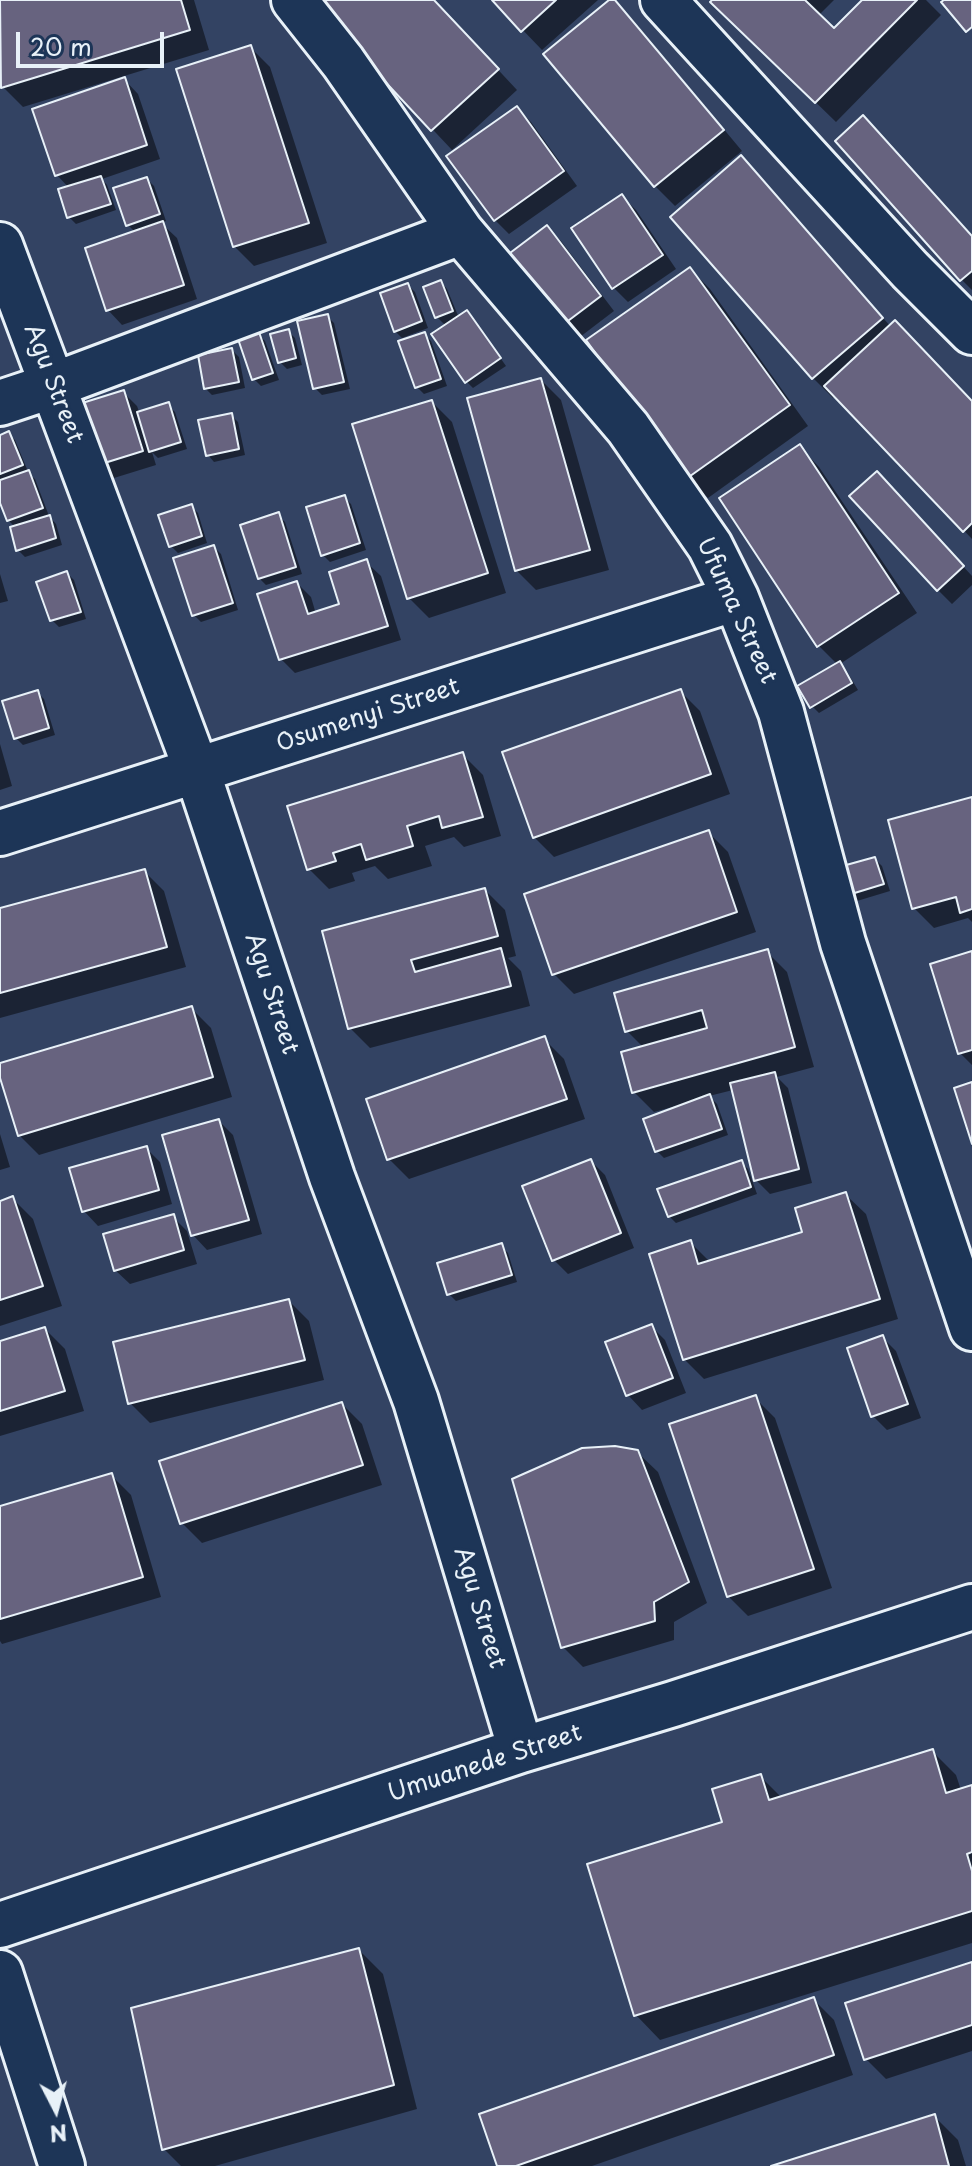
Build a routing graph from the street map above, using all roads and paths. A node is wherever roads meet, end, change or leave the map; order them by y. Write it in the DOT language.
graph roads {
  1 [pos="294,0"];
  2 [pos="663,0"];
  3 [pos="461,232"];
  4 [pos="0,245"];
  5 [pos="972,332"];
  6 [pos="54,385"];
  7 [pos="0,403"];
  8 [pos="736,598"];
  9 [pos="197,771"];
  10 [pos="0,833"];
  11 [pos="972,1328"];
  12 [pos="972,1607"];
  13 [pos="521,1750"];
  14 [pos="0,1925"];
  15 [pos="0,1973"];
  16 [pos="62,2166"];
  1 -- 3 [label="street, Ufuma Street"];
  2 -- 5 [label="street"];
  3 -- 6 [label="street"];
  3 -- 8 [label="street, Ufuma Street"];
  4 -- 6 [label="street, Agu Street"];
  6 -- 7 [label="street"];
  6 -- 9 [label="street, Agu Street"];
  8 -- 9 [label="street, Osumenyi Street"];
  8 -- 11 [label="street, Ufuma Street"];
  9 -- 10 [label="street, Osumenyi Street"];
  9 -- 13 [label="street, Agu Street"];
  12 -- 13 [label="street, Umuanede Street"];
  13 -- 14 [label="street, Umuanede Street"];
  15 -- 16 [label="street"];
}
